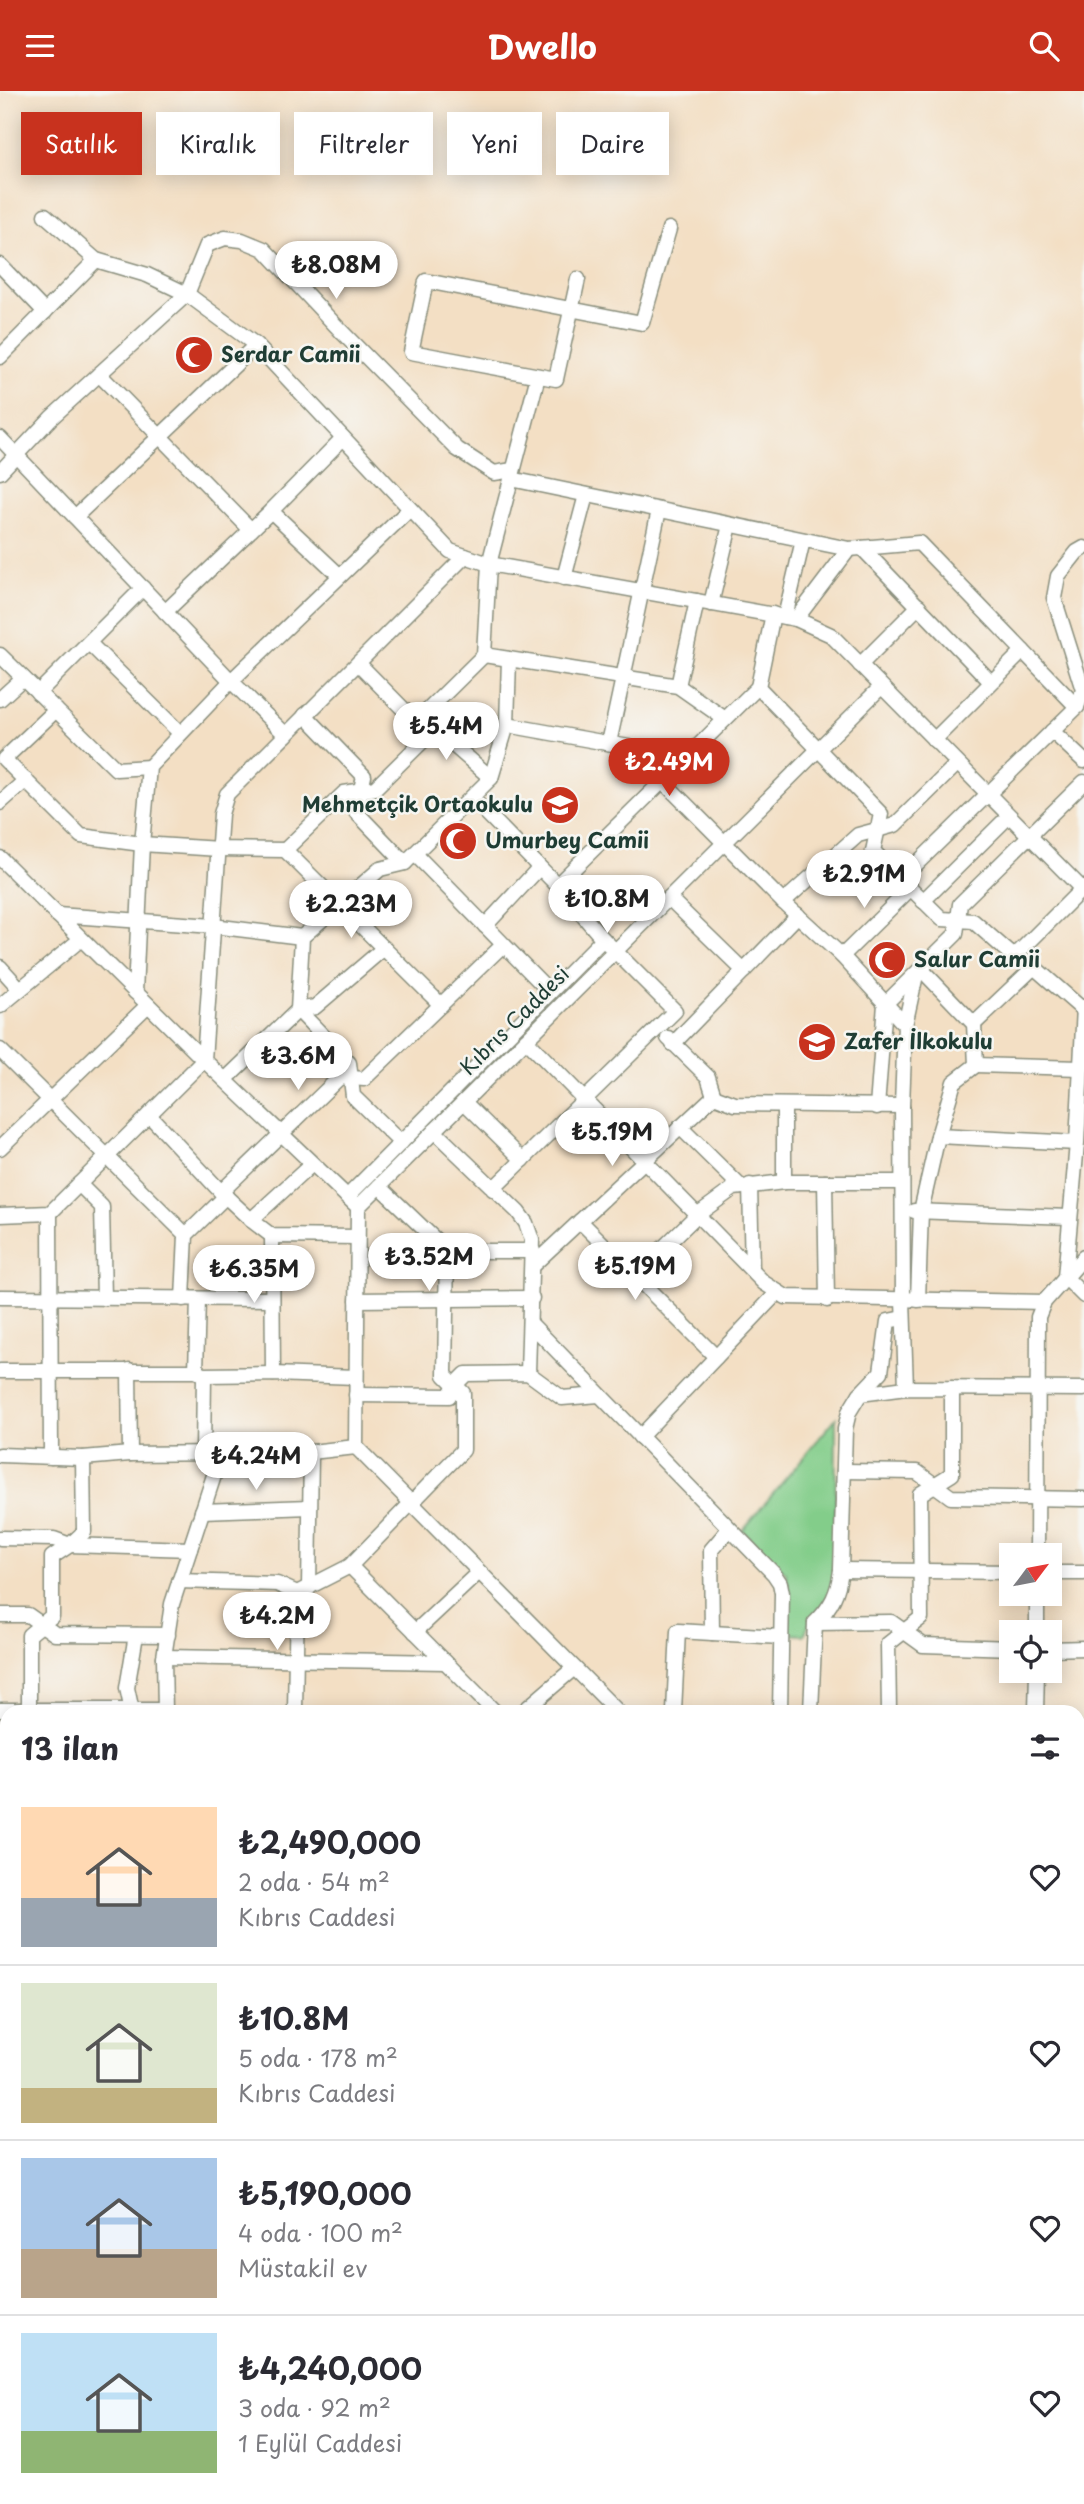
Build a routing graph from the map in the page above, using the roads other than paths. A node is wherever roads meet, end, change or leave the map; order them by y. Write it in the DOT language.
graph roads {
  1 [pos="45,215"];
  2 [pos="669,229"];
  3 [pos="96,260"];
  4 [pos="0,265"];
  5 [pos="578,279"];
  6 [pos="187,294"];
  7 [pos="570,309"];
  8 [pos="45,312"];
  9 [pos="256,345"];
  10 [pos="0,357"];
  11 [pos="99,375"];
  12 [pos="538,376"];
  13 [pos="159,437"];
  14 [pos="0,438"];
  15 [pos="343,438"];
  16 [pos="16,455"];
  17 [pos="0,472"];
  18 [pos="512,475"];
  19 [pos="586,495"];
  20 [pos="410,509"];
  21 [pos="659,510"];
  22 [pos="271,511"];
  23 [pos="75,517"];
  24 [pos="730,525"];
  25 [pos="251,530"];
  26 [pos="803,540"];
  27 [pos="1084,548"];
  28 [pos="856,549"];
  29 [pos="465,556"];
  30 [pos="489,564"];
  31 [pos="339,575"];
  32 [pos="564,578"];
  33 [pos="143,588"];
  34 [pos="641,591"];
  35 [pos="704,603"];
  36 [pos="919,606"];
  37 [pos="165,612"];
  38 [pos="785,617"];
  39 [pos="89,643"];
  40 [pos="1023,651"];
  41 [pos="0,655"];
  42 [pos="484,655"];
  43 [pos="509,659"];
  44 [pos="358,663"];
  45 [pos="860,665"];
  46 [pos="624,677"];
  47 [pos="23,678"];
  48 [pos="231,681"];
  49 [pos="991,682"];
  50 [pos="678,686"];
  51 [pos="758,687"];
  52 [pos="881,687"];
  53 [pos="38,693"];
  54 [pos="0,699"];
  55 [pos="1077,707"];
  56 [pos="56,710"];
  57 [pos="305,715"];
  58 [pos="725,719"];
  59 [pos="416,722"];
  60 [pos="507,725"];
  61 [pos="435,729"];
  62 [pos="1052,731"];
  63 [pos="180,733"];
  64 [pos="286,735"];
  65 [pos="934,740"];
  66 [pos="609,743"];
  67 [pos="818,750"];
  68 [pos="1084,761"];
  69 [pos="957,764"];
  70 [pos="149,767"];
  71 [pos="491,778"];
  72 [pos="26,779"];
  73 [pos="663,779"];
  74 [pos="1084,782"];
  75 [pos="360,792"];
  76 [pos="986,794"];
  77 [pos="472,798"];
  78 [pos="0,803"];
  79 [pos="1009,816"];
  80 [pos="877,829"];
  81 [pos="1030,837"];
  82 [pos="724,843"];
  83 [pos="142,844"];
  84 [pos="219,849"];
  85 [pos="285,850"];
  86 [pos="0,858"];
  87 [pos="410,859"];
  88 [pos="539,867"];
  89 [pos="906,884"];
  90 [pos="556,885"];
  91 [pos="1083,890"];
  92 [pos="669,898"];
  93 [pos="923,901"];
  94 [pos="783,902"];
  95 [pos="339,904"];
  96 [pos="57,915"];
  97 [pos="798,915"];
  98 [pos="137,921"];
  99 [pos="957,921"];
  100 [pos="214,926"];
  101 [pos="485,926"];
  102 [pos="302,937"];
  103 [pos="81,939"];
  104 [pos="603,939"];
  105 [pos="503,944"];
  106 [pos="384,948"];
  107 [pos="615,951"];
  108 [pos="842,956"];
  109 [pos="1014,957"];
  110 [pos="0,967"];
  111 [pos="1034,967"];
  112 [pos="744,971"];
  113 [pos="919,972"];
  114 [pos="20,989"];
  115 [pos="135,992"];
  116 [pos="550,992"];
  117 [pos="885,1004"];
  118 [pos="148,1005"];
  119 [pos="441,1005"];
  120 [pos="0,1006"];
  121 [pos="1083,1008"];
  122 [pos="298,1010"];
  123 [pos="974,1024"];
  124 [pos="905,1025"];
  125 [pos="658,1028"];
  126 [pos="526,1040"];
  127 [pos="673,1044"];
  128 [pos="1,1053"];
  129 [pos="204,1060"];
  130 [pos="976,1065"];
  131 [pos="1081,1068"];
  132 [pos="353,1078"];
  133 [pos="225,1080"];
  134 [pos="714,1096"];
  135 [pos="50,1100"];
  136 [pos="584,1100"];
  137 [pos="464,1102"];
  138 [pos="784,1106"];
  139 [pos="902,1106"];
  140 [pos="877,1107"];
  141 [pos="149,1115"];
  142 [pos="680,1127"];
  143 [pos="434,1131"];
  144 [pos="280,1133"];
  145 [pos="938,1136"];
  146 [pos="401,1143"];
  147 [pos="1077,1143"];
  148 [pos="0,1148"];
  149 [pos="106,1157"];
  150 [pos="523,1160"];
  151 [pos="644,1161"];
  152 [pos="312,1164"];
  153 [pos="902,1181"];
  154 [pos="784,1182"];
  155 [pos="825,1182"];
  156 [pos="79,1184"];
  157 [pos="379,1186"];
  158 [pos="746,1186"];
  159 [pos="493,1189"];
  160 [pos="224,1194"];
  161 [pos="352,1202"];
  162 [pos="902,1211"];
  163 [pos="920,1211"];
  164 [pos="50,1213"];
  165 [pos="0,1215"];
  166 [pos="698,1215"];
  167 [pos="1069,1217"];
  168 [pos="251,1220"];
  169 [pos="580,1221"];
  170 [pos="186,1235"];
  171 [pos="272,1236"];
  172 [pos="357,1237"];
  173 [pos="447,1251"];
  174 [pos="533,1258"];
  175 [pos="1084,1258"];
  176 [pos="752,1270"];
  177 [pos="634,1276"];
  178 [pos="1065,1277"];
  179 [pos="778,1292"];
  180 [pos="1084,1296"];
  181 [pos="0,1297"];
  182 [pos="51,1297"];
  183 [pos="104,1298"];
  184 [pos="532,1298"];
  185 [pos="191,1299"];
  186 [pos="272,1299"];
  187 [pos="446,1299"];
  188 [pos="357,1300"];
  189 [pos="827,1300"];
  190 [pos="903,1300"];
  191 [pos="918,1300"];
  192 [pos="1044,1302"];
  193 [pos="903,1318"];
  194 [pos="530,1323"];
  195 [pos="716,1357"];
  196 [pos="51,1370"];
  197 [pos="129,1370"];
  198 [pos="0,1371"];
  199 [pos="200,1373"];
  200 [pos="528,1373"];
  201 [pos="273,1374"];
  202 [pos="356,1377"];
  203 [pos="455,1385"];
  204 [pos="906,1388"];
  205 [pos="952,1388"];
  206 [pos="1038,1389"];
  207 [pos="1084,1389"];
  208 [pos="860,1394"];
  209 [pos="356,1395"];
  210 [pos="599,1395"];
  211 [pos="640,1437"];
  212 [pos="356,1447"];
  213 [pos="311,1452"];
  214 [pos="130,1454"];
  215 [pos="203,1454"];
  216 [pos="220,1454"];
  217 [pos="0,1455"];
  218 [pos="51,1457"];
  219 [pos="83,1458"];
  220 [pos="844,1471"];
  221 [pos="934,1485"];
  222 [pos="1084,1499"];
  223 [pos="1037,1500"];
  224 [pos="411,1504"];
  225 [pos="310,1507"];
  226 [pos="202,1511"];
  227 [pos="729,1529"];
  228 [pos="0,1538"];
  229 [pos="1037,1543"];
  230 [pos="70,1545"];
  231 [pos="190,1549"];
  232 [pos="350,1566"];
  233 [pos="841,1570"];
  234 [pos="921,1571"];
  235 [pos="478,1572"];
  236 [pos="999,1572"];
  237 [pos="1062,1573"];
  238 [pos="1084,1573"];
  239 [pos="179,1581"];
  240 [pos="303,1591"];
  241 [pos="0,1615"];
  242 [pos="815,1623"];
  243 [pos="41,1625"];
  244 [pos="903,1631"];
  245 [pos="415,1632"];
  246 [pos="712,1633"];
  247 [pos="136,1635"];
  248 [pos="168,1635"];
  249 [pos="781,1637"];
  250 [pos="999,1648"];
  251 [pos="1084,1648"];
  252 [pos="1062,1649"];
  253 [pos="164,1657"];
  254 [pos="294,1658"];
  255 [pos="445,1662"];
  256 [pos="574,1668"];
  257 [pos="1037,1683"];
  258 [pos="35,1705"];
  259 [pos="131,1705"];
  260 [pos="165,1705"];
  261 [pos="295,1705"];
  262 [pos="488,1705"];
  263 [pos="531,1705"];
  264 [pos="611,1705"];
  265 [pos="674,1705"];
  266 [pos="780,1705"];
  267 [pos="811,1705"];
  268 [pos="889,1705"];
  269 [pos="1036,1705"];
  1 -- 3 [label="street"];
  2 -- 7 [label="street"];
  3 -- 6 [label="street"];
  3 -- 8 [label="street"];
  4 -- 8 [label="street"];
  5 -- 7 [label="street"];
  6 -- 9 [label="street"];
  6 -- 11 [label="street"];
  6 -- 18 [label="street"];
  7 -- 12 [label="street"];
  7 -- 12 [label="street"];
  8 -- 10 [label="street"];
  9 -- 13 [label="street"];
  9 -- 15 [label="street"];
  11 -- 13 [label="street"];
  11 -- 16 [label="street"];
  12 -- 18 [label="street"];
  13 -- 23 [label="street"];
  13 -- 25 [label="street"];
  14 -- 16 [label="street"];
  15 -- 20 [label="street"];
  15 -- 22 [label="street"];
  16 -- 17 [label="street"];
  16 -- 23 [label="street"];
  18 -- 19 [label="street"];
  18 -- 30 [label="street"];
  19 -- 21 [label="street"];
  19 -- 32 [label="street"];
  20 -- 29 [label="street"];
  20 -- 31 [label="street"];
  21 -- 24 [label="street"];
  21 -- 34 [label="street"];
  22 -- 25 [label="street"];
  22 -- 31 [label="street"];
  23 -- 33 [label="street"];
  24 -- 26 [label="street"];
  24 -- 35 [label="street"];
  25 -- 37 [label="street"];
  26 -- 28 [label="street"];
  26 -- 38 [label="street"];
  27 -- 55 [label="street"];
  28 -- 36 [label="street"];
  28 -- 38 [label="street"];
  28 -- 40 [label="street"];
  29 -- 30 [label="street"];
  29 -- 44 [label="street"];
  30 -- 32 [label="street"];
  30 -- 42 [label="street"];
  31 -- 48 [label="street"];
  32 -- 34 [label="street"];
  33 -- 37 [label="street"];
  33 -- 39 [label="street"];
  34 -- 35 [label="street"];
  34 -- 46 [label="street"];
  35 -- 38 [label="street"];
  35 -- 50 [label="street"];
  36 -- 45 [label="street"];
  36 -- 49 [label="street"];
  37 -- 48 [label="street"];
  38 -- 45 [label="street"];
  38 -- 51 [label="street"];
  39 -- 53 [label="street"];
  39 -- 63 [label="street"];
  40 -- 49 [label="street"];
  40 -- 55 [label="street"];
  41 -- 47 [label="street"];
  42 -- 43 [label="street"];
  42 -- 59 [label="street"];
  43 -- 46 [label="street"];
  43 -- 60 [label="street"];
  44 -- 57 [label="street"];
  44 -- 59 [label="street"];
  45 -- 52 [label="street"];
  46 -- 50 [label="street"];
  46 -- 66 [label="street"];
  47 -- 53 [label="street"];
  47 -- 54 [label="street"];
  48 -- 63 [label="street"];
  48 -- 64 [label="street"];
  49 -- 65 [label="street"];
  50 -- 58 [label="street"];
  51 -- 58 [label="street"];
  51 -- 67 [label="street"];
  52 -- 65 [label="street"];
  52 -- 67 [label="street, Kıbrıs Caddesi"];
  53 -- 56 [label="street"];
  55 -- 62 [label="street"];
  56 -- 70 [label="street"];
  56 -- 72 [label="street"];
  57 -- 64 [label="street"];
  57 -- 75 [label="street"];
  58 -- 73 [label="street"];
  59 -- 61 [label="street"];
  60 -- 66 [label="street"];
  60 -- 71 [label="street"];
  61 -- 71 [label="street"];
  61 -- 75 [label="street"];
  62 -- 68 [label="street"];
  62 -- 76 [label="street"];
  63 -- 70 [label="street"];
  64 -- 84 [label="street"];
  65 -- 69 [label="street"];
  66 -- 73 [label="street"];
  67 -- 80 [label="street"];
  67 -- 82 [label="street, Kıbrıs Caddesi"];
  69 -- 76 [label="street"];
  69 -- 80 [label="street"];
  70 -- 83 [label="street"];
  71 -- 77 [label="street"];
  72 -- 78 [label="street"];
  72 -- 83 [label="street"];
  73 -- 82 [label="street"];
  73 -- 90 [label="street"];
  74 -- 81 [label="street"];
  75 -- 85 [label="street"];
  75 -- 87 [label="street"];
  76 -- 79 [label="street"];
  76 -- 89 [label="street"];
  77 -- 87 [label="street"];
  77 -- 88 [label="street"];
  79 -- 81 [label="street"];
  79 -- 93 [label="street"];
  80 -- 89 [label="street"];
  80 -- 94 [label="street"];
  81 -- 91 [label="street"];
  81 -- 99 [label="street"];
  82 -- 92 [label="street, Kıbrıs Caddesi"];
  82 -- 94 [label="street"];
  83 -- 84 [label="street"];
  83 -- 98 [label="street"];
  84 -- 85 [label="street"];
  84 -- 100 [label="street"];
  85 -- 95 [label="street"];
  86 -- 96 [label="street"];
  87 -- 95 [label="street"];
  87 -- 101 [label="street"];
  88 -- 90 [label="street"];
  88 -- 101 [label="street"];
  89 -- 93 [label="street"];
  89 -- 108 [label="street"];
  90 -- 104 [label="street"];
  91 -- 109 [label="street"];
  92 -- 107 [label="street, Kıbrıs Caddesi"];
  92 -- 112 [label="street"];
  93 -- 99 [label="street"];
  94 -- 97 [label="street"];
  95 -- 102 [label="street"];
  95 -- 106 [label="street"];
  96 -- 98 [label="street"];
  96 -- 103 [label="street"];
  97 -- 108 [label="street"];
  97 -- 112 [label="street"];
  98 -- 100 [label="street"];
  98 -- 115 [label="street"];
  99 -- 109 [label="street"];
  99 -- 113 [label="street"];
  100 -- 102 [label="street"];
  100 -- 129 [label="street"];
  101 -- 105 [label="street"];
  102 -- 122 [label="street"];
  103 -- 114 [label="street"];
  103 -- 115 [label="street"];
  104 -- 107 [label="street"];
  104 -- 116 [label="street"];
  105 -- 116 [label="street"];
  105 -- 119 [label="street"];
  106 -- 119 [label="street"];
  106 -- 122 [label="street"];
  107 -- 125 [label="street"];
  107 -- 126 [label="street, Kıbrıs Caddesi"];
  108 -- 117 [label="street"];
  109 -- 111 [label="street"];
  110 -- 114 [label="street"];
  111 -- 121 [label="street"];
  111 -- 123 [label="street"];
  112 -- 127 [label="street"];
  113 -- 117 [label="street"];
  113 -- 123 [label="street"];
  113 -- 124 [label="street"];
  114 -- 120 [label="street"];
  115 -- 118 [label="street"];
  116 -- 146 [label="street"];
  117 -- 124 [label="street"];
  117 -- 140 [label="street"];
  118 -- 129 [label="street"];
  118 -- 135 [label="street"];
  119 -- 132 [label="street"];
  121 -- 131 [label="street"];
  122 -- 132 [label="street"];
  122 -- 133 [label="street"];
  123 -- 130 [label="street"];
  124 -- 139 [label="street"];
  125 -- 127 [label="street"];
  125 -- 136 [label="street"];
  126 -- 136 [label="street"];
  126 -- 137 [label="street, Kıbrıs Caddesi"];
  127 -- 134 [label="street"];
  128 -- 135 [label="street"];
  129 -- 133 [label="street"];
  129 -- 141 [label="street"];
  130 -- 131 [label="street"];
  130 -- 145 [label="street"];
  131 -- 147 [label="street"];
  132 -- 144 [label="street"];
  132 -- 146 [label="street"];
  133 -- 144 [label="street"];
  134 -- 138 [label="street"];
  134 -- 142 [label="street"];
  135 -- 148 [label="street"];
  135 -- 149 [label="street"];
  136 -- 150 [label="street"];
  136 -- 151 [label="street"];
  137 -- 143 [label="street, Kıbrıs Caddesi"];
  137 -- 150 [label="street"];
  138 -- 140 [label="street"];
  138 -- 154 [label="street"];
  139 -- 140 [label="street"];
  139 -- 153 [label="street"];
  141 -- 149 [label="street"];
  141 -- 160 [label="street"];
  142 -- 151 [label="street"];
  142 -- 158 [label="street"];
  143 -- 157 [label="street, Kıbrıs Caddesi"];
  143 -- 159 [label="street"];
  144 -- 152 [label="street"];
  144 -- 160 [label="street"];
  145 -- 147 [label="street"];
  145 -- 163 [label="street"];
  146 -- 161 [label="street"];
  147 -- 167 [label="street"];
  149 -- 156 [label="street"];
  149 -- 170 [label="street"];
  150 -- 159 [label="street"];
  151 -- 166 [label="street"];
  151 -- 169 [label="street"];
  152 -- 161 [label="street"];
  152 -- 168 [label="street"];
  153 -- 155 [label="street"];
  153 -- 162 [label="street"];
  154 -- 155 [label="street"];
  154 -- 158 [label="street"];
  155 -- 189 [label="street"];
  156 -- 164 [label="street"];
  156 -- 183 [label="street"];
  157 -- 161 [label="street, Kıbrıs Caddesi"];
  157 -- 173 [label="street"];
  158 -- 166 [label="street"];
  158 -- 176 [label="street"];
  159 -- 174 [label="street"];
  160 -- 168 [label="street"];
  160 -- 170 [label="street"];
  161 -- 172 [label="street"];
  162 -- 163 [label="street"];
  162 -- 190 [label="street"];
  163 -- 167 [label="street"];
  163 -- 191 [label="street"];
  164 -- 165 [label="street"];
  164 -- 182 [label="street"];
  166 -- 176 [label="street"];
  166 -- 177 [label="street"];
  167 -- 178 [label="street"];
  168 -- 171 [label="street"];
  169 -- 174 [label="street"];
  169 -- 177 [label="street"];
  170 -- 185 [label="street"];
  171 -- 172 [label="street"];
  171 -- 186 [label="street"];
  172 -- 188 [label="street"];
  173 -- 174 [label="street"];
  173 -- 187 [label="street"];
  174 -- 184 [label="street"];
  175 -- 178 [label="street"];
  176 -- 179 [label="street"];
  177 -- 195 [label="street"];
  178 -- 180 [label="street"];
  178 -- 192 [label="street"];
  179 -- 189 [label="street"];
  179 -- 195 [label="street"];
  181 -- 182 [label="street"];
  182 -- 183 [label="street"];
  182 -- 196 [label="street"];
  183 -- 185 [label="street"];
  184 -- 187 [label="street"];
  184 -- 194 [label="street"];
  185 -- 186 [label="street"];
  185 -- 199 [label="street"];
  186 -- 201 [label="street"];
  187 -- 188 [label="street"];
  187 -- 203 [label="street"];
  188 -- 202 [label="street"];
  189 -- 190 [label="street"];
  190 -- 191 [label="street"];
  190 -- 193 [label="street"];
  191 -- 192 [label="street"];
  192 -- 206 [label="street"];
  193 -- 204 [label="street"];
  193 -- 208 [label="street"];
  194 -- 200 [label="street"];
  194 -- 210 [label="street"];
  195 -- 211 [label="street"];
  196 -- 197 [label="street"];
  196 -- 198 [label="street"];
  196 -- 218 [label="street"];
  197 -- 199 [label="street"];
  197 -- 214 [label="street"];
  199 -- 201 [label="street"];
  199 -- 215 [label="street"];
  200 -- 203 [label="street"];
  200 -- 210 [label="street"];
  201 -- 202 [label="street"];
  202 -- 209 [label="street"];
  203 -- 209 [label="street"];
  203 -- 224 [label="street"];
  204 -- 205 [label="street"];
  204 -- 208 [label="street"];
  205 -- 206 [label="street"];
  205 -- 221 [label="street"];
  206 -- 207 [label="street"];
  206 -- 223 [label="street"];
  208 -- 220 [label="street"];
  209 -- 212 [label="street"];
  210 -- 211 [label="street"];
  211 -- 227 [label="street"];
  212 -- 213 [label="street"];
  212 -- 224 [label="street"];
  213 -- 216 [label="street"];
  213 -- 225 [label="street"];
  214 -- 215 [label="street"];
  214 -- 219 [label="street"];
  215 -- 216 [label="street"];
  216 -- 226 [label="street"];
  217 -- 218 [label="street"];
  218 -- 219 [label="street"];
  219 -- 230 [label="street"];
  220 -- 221 [label="street"];
  220 -- 233 [label="street"];
  221 -- 223 [label="street"];
  221 -- 234 [label="street"];
  222 -- 223 [label="street"];
  223 -- 229 [label="street"];
  224 -- 232 [label="street"];
  224 -- 235 [label="street"];
  225 -- 226 [label="street"];
  225 -- 240 [label="street"];
  226 -- 231 [label="street"];
  227 -- 246 [label="street"];
  227 -- 249 [label="street"];
  228 -- 230 [label="street"];
  230 -- 231 [label="street"];
  230 -- 243 [label="street"];
  231 -- 239 [label="street"];
  232 -- 240 [label="street"];
  232 -- 245 [label="street"];
  233 -- 234 [label="street"];
  233 -- 242 [label="street"];
  234 -- 236 [label="street"];
  234 -- 244 [label="street"];
  235 -- 245 [label="street"];
  235 -- 256 [label="street"];
  237 -- 238 [label="street"];
  239 -- 240 [label="street"];
  239 -- 248 [label="street"];
  240 -- 254 [label="street"];
  241 -- 243 [label="street"];
  242 -- 244 [label="street"];
  242 -- 267 [label="street"];
  243 -- 247 [label="street"];
  243 -- 258 [label="street"];
  244 -- 250 [label="street"];
  244 -- 268 [label="street"];
  245 -- 255 [label="street"];
  246 -- 249 [label="street"];
  246 -- 265 [label="street"];
  247 -- 248 [label="street"];
  247 -- 259 [label="street"];
  248 -- 253 [label="street"];
  249 -- 266 [label="street"];
  251 -- 252 [label="street"];
  253 -- 254 [label="street"];
  253 -- 260 [label="street"];
  254 -- 255 [label="street"];
  254 -- 261 [label="street"];
  255 -- 262 [label="street"];
  256 -- 263 [label="street"];
  256 -- 264 [label="street"];
  257 -- 269 [label="street"];
}
